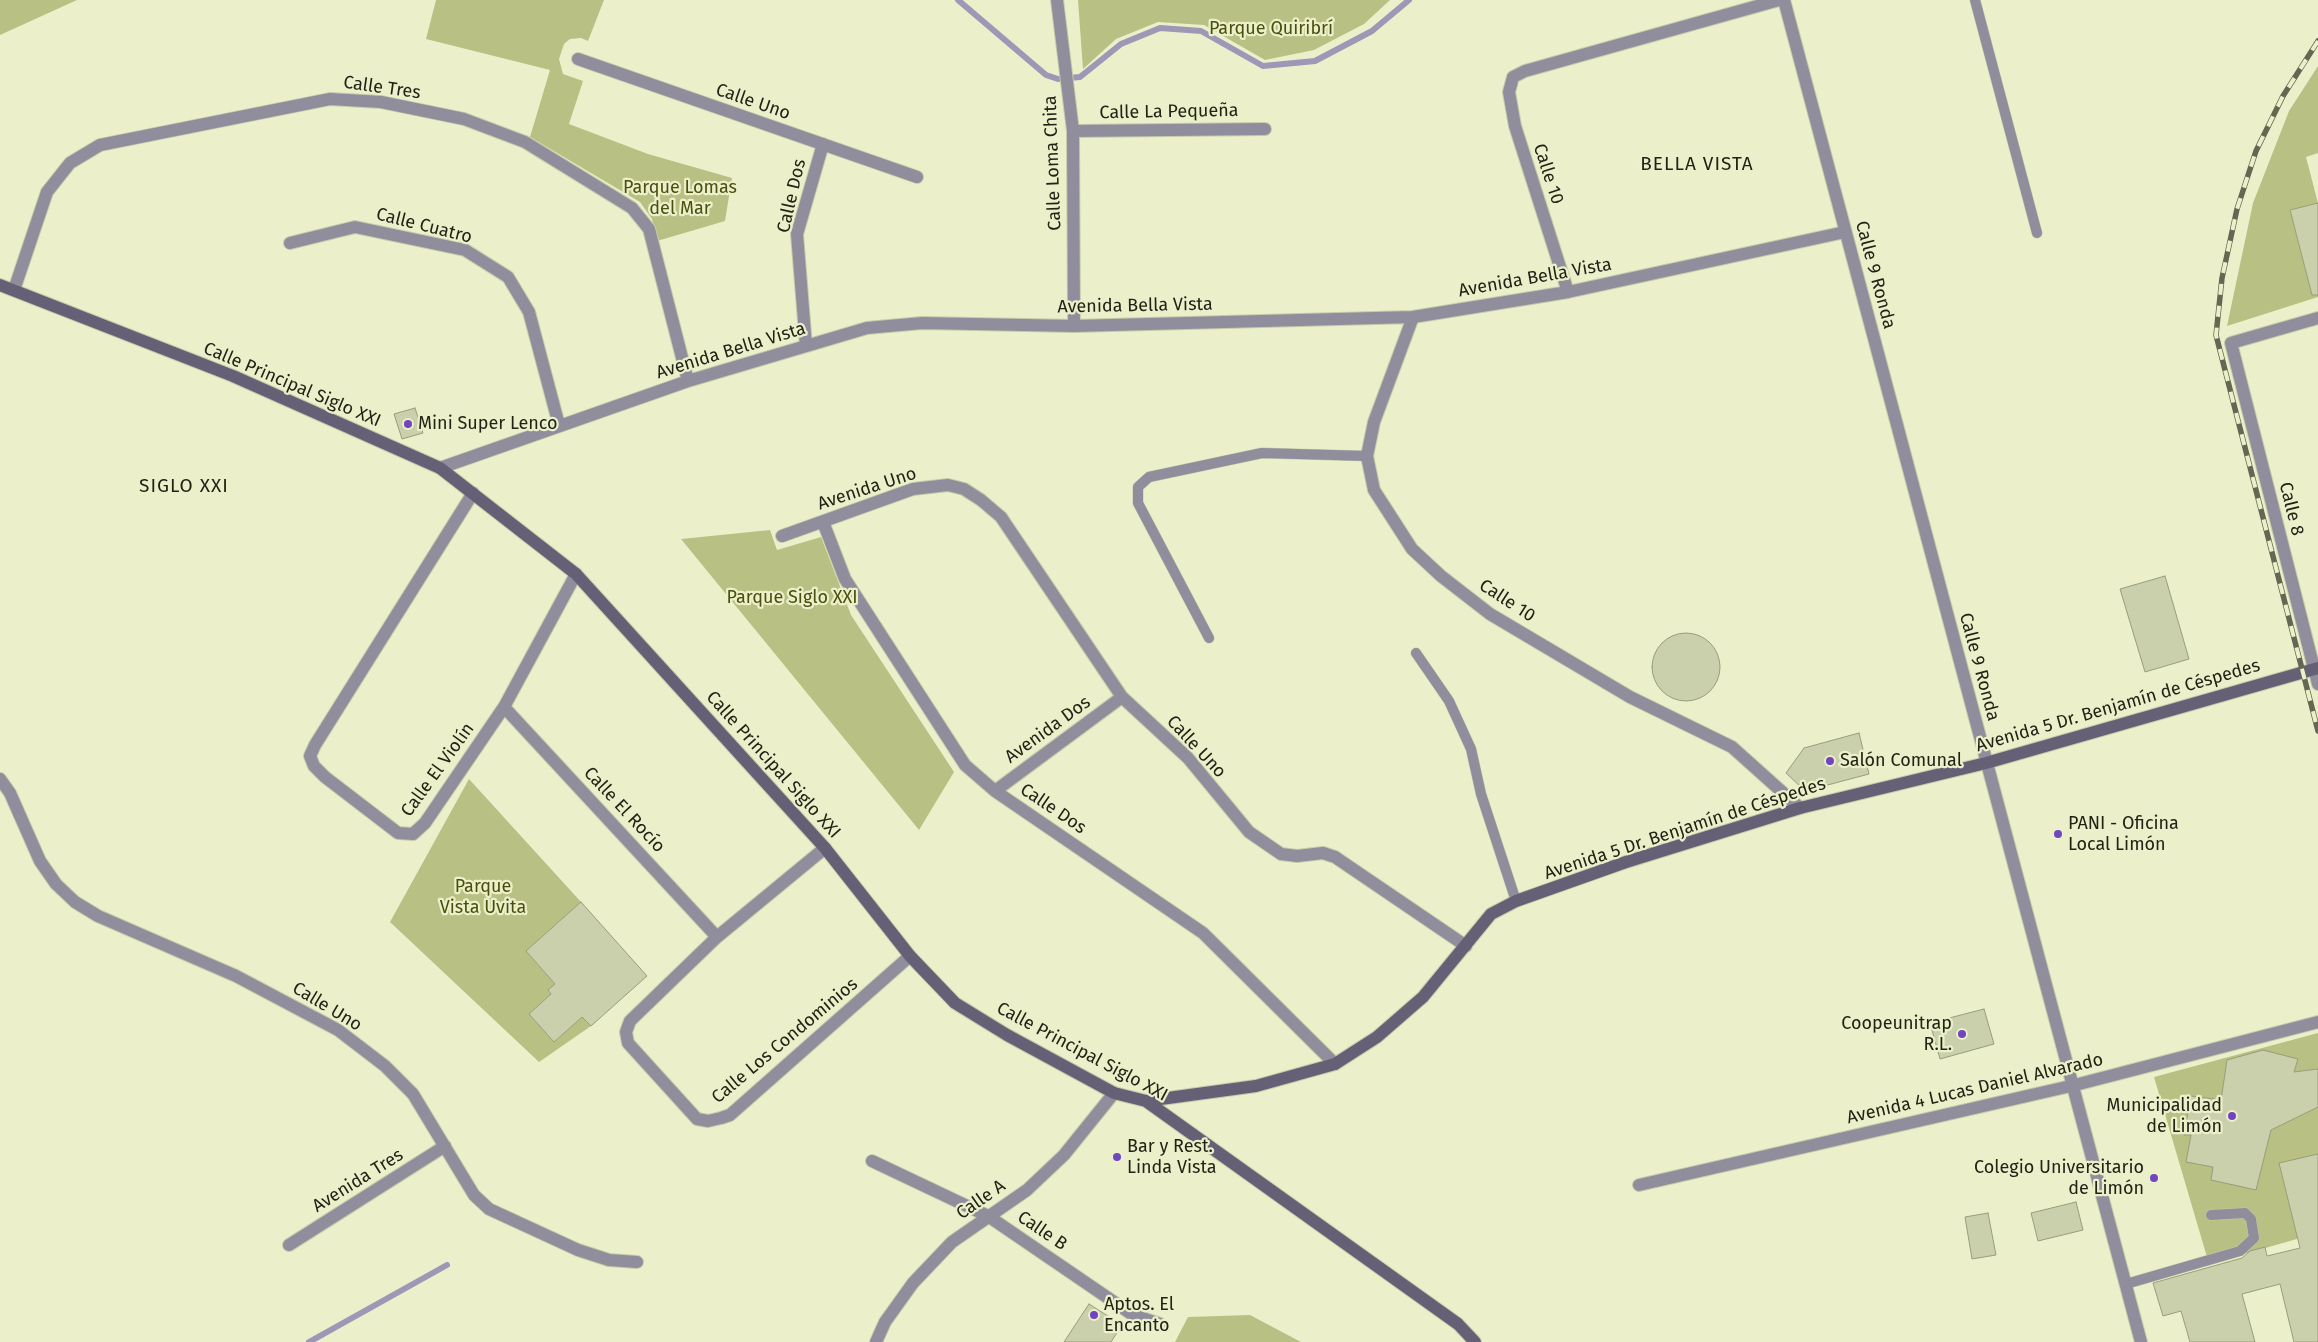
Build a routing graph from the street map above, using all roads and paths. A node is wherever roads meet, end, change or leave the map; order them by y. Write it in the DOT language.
graph roads {
  1 [pos="1058,0"];
  2 [pos="1779,0"];
  3 [pos="1784,0"];
  4 [pos="1975,0"];
  5 [pos="578,59"];
  6 [pos="1265,129"];
  7 [pos="1073,131"];
  8 [pos="823,144"];
  9 [pos="917,177"];
  10 [pos="1845,232"];
  11 [pos="2037,233"];
  12 [pos="290,243"];
  13 [pos="0,285"];
  14 [pos="14,290"];
  15 [pos="1568,292"];
  16 [pos="1413,317"];
  17 [pos="2318,318"];
  18 [pos="1074,326"];
  19 [pos="806,346"];
  20 [pos="688,381"];
  21 [pos="559,425"];
  22 [pos="1367,456"];
  23 [pos="440,468"];
  24 [pos="964,489"];
  25 [pos="474,493"];
  26 [pos="823,522"];
  27 [pos="782,536"];
  28 [pos="576,574"];
  29 [pos="1209,638"];
  30 [pos="1416,653"];
  31 [pos="2316,668"];
  32 [pos="2318,684"];
  33 [pos="1122,697"];
  34 [pos="504,707"];
  35 [pos="1986,763"];
  36 [pos="0,779"];
  37 [pos="995,790"];
  38 [pos="1800,808"];
  39 [pos="825,848"];
  40 [pos="1516,902"];
  41 [pos="717,937"];
  42 [pos="1466,946"];
  43 [pos="910,956"];
  44 [pos="2318,1022"];
  45 [pos="1336,1064"];
  46 [pos="2075,1085"];
  47 [pos="1114,1093"];
  48 [pos="1146,1101"];
  49 [pos="445,1146"];
  50 [pos="872,1161"];
  51 [pos="1639,1185"];
  52 [pos="2211,1215"];
  53 [pos="988,1216"];
  54 [pos="289,1245"];
  55 [pos="637,1262"];
  56 [pos="2126,1284"];
  57 [pos="1160,1324"];
  58 [pos="876,1342"];
  59 [pos="1475,1342"];
  60 [pos="2142,1342"];
  1 -- 7 [label="street, Calle Loma Chita"];
  2 -- 15 [label="street, Calle 10"];
  3 -- 10 [label="street, Calle 9 Ronda"];
  4 -- 11 [label="lane"];
  5 -- 8 [label="street, Calle Uno"];
  6 -- 7 [label="street, Calle La Pequeña"];
  7 -- 18 [label="street, Calle Loma Chita"];
  8 -- 9 [label="street, Calle Uno"];
  8 -- 19 [label="street, Calle Dos"];
  10 -- 15 [label="street, Avenida Bella Vista"];
  10 -- 35 [label="street, Calle 9 Ronda"];
  12 -- 21 [label="street, Calle Cuatro"];
  13 -- 14 [label="street, Calle Principal Siglo XXI"];
  14 -- 20 [label="street, Calle Tres"];
  14 -- 23 [label="street, Calle Principal Siglo XXI"];
  15 -- 16 [label="street, Avenida Bella Vista"];
  16 -- 18 [label="street, Avenida Bella Vista"];
  16 -- 22 [label="street, Calle 10"];
  17 -- 31 [label="street, Calle 8"];
  18 -- 19 [label="street, Avenida Bella Vista"];
  19 -- 20 [label="street, Avenida Bella Vista"];
  20 -- 21 [label="street, Avenida Bella Vista"];
  21 -- 23 [label="street, Avenida Bella Vista"];
  22 -- 29 [label="lane"];
  22 -- 38 [label="street, Calle 10"];
  23 -- 25 [label="street, Calle Principal Siglo XXI"];
  24 -- 26 [label="street, Avenida Uno"];
  24 -- 33 [label="street, Calle Uno"];
  25 -- 28 [label="street, Calle Principal Siglo XXI"];
  25 -- 34 [label="street, Calle El Violín"];
  26 -- 27 [label="street, Avenida Uno"];
  26 -- 37 [label="street, Calle Dos"];
  28 -- 34 [label="street, Calle El Violín"];
  28 -- 39 [label="street, Calle Principal Siglo XXI"];
  30 -- 40 [label="lane"];
  31 -- 32 [label="street, Calle 8"];
  31 -- 35 [label="street, Avenida 5 Dr. Benjamín de Céspedes"];
  33 -- 37 [label="street, Avenida Dos"];
  33 -- 42 [label="street, Calle Uno"];
  34 -- 41 [label="street, Calle El Rocío"];
  35 -- 38 [label="street, Avenida 5 Dr. Benjamín de Céspedes"];
  35 -- 46 [label="street, Calle 9 Ronda"];
  36 -- 49 [label="street, Calle Uno"];
  37 -- 45 [label="street, Calle Dos"];
  38 -- 40 [label="street, Avenida 5 Dr. Benjamín de Céspedes"];
  39 -- 41 [label="street, Calle Los Condominios"];
  39 -- 43 [label="street, Calle Principal Siglo XXI"];
  40 -- 42 [label="street, Avenida 5 Dr. Benjamín de Céspedes"];
  41 -- 43 [label="street, Calle Los Condominios"];
  42 -- 45 [label="street, Avenida 5 Dr. Benjamín de Céspedes"];
  43 -- 47 [label="street, Calle Principal Siglo XXI"];
  44 -- 46 [label="street, Avenida 4 Lucas Daniel Alvarado"];
  45 -- 48 [label="street, Avenida 5 Dr. Benjamín de Céspedes"];
  46 -- 51 [label="street, Avenida 4 Lucas Daniel Alvarado"];
  46 -- 56 [label="street, Calle 9 Ronda"];
  47 -- 48 [label="street, Calle Principal Siglo XXI"];
  47 -- 53 [label="street, Calle A"];
  48 -- 59 [label="street, Calle Principal Siglo XXI"];
  49 -- 54 [label="street, Avenida Tres"];
  49 -- 55 [label="street, Calle Uno"];
  50 -- 53 [label="street, Calle B"];
  52 -- 56 [label="lane"];
  53 -- 57 [label="street, Calle B"];
  53 -- 58 [label="street, Calle A"];
  56 -- 60 [label="street, Calle 9 Ronda"];
}
